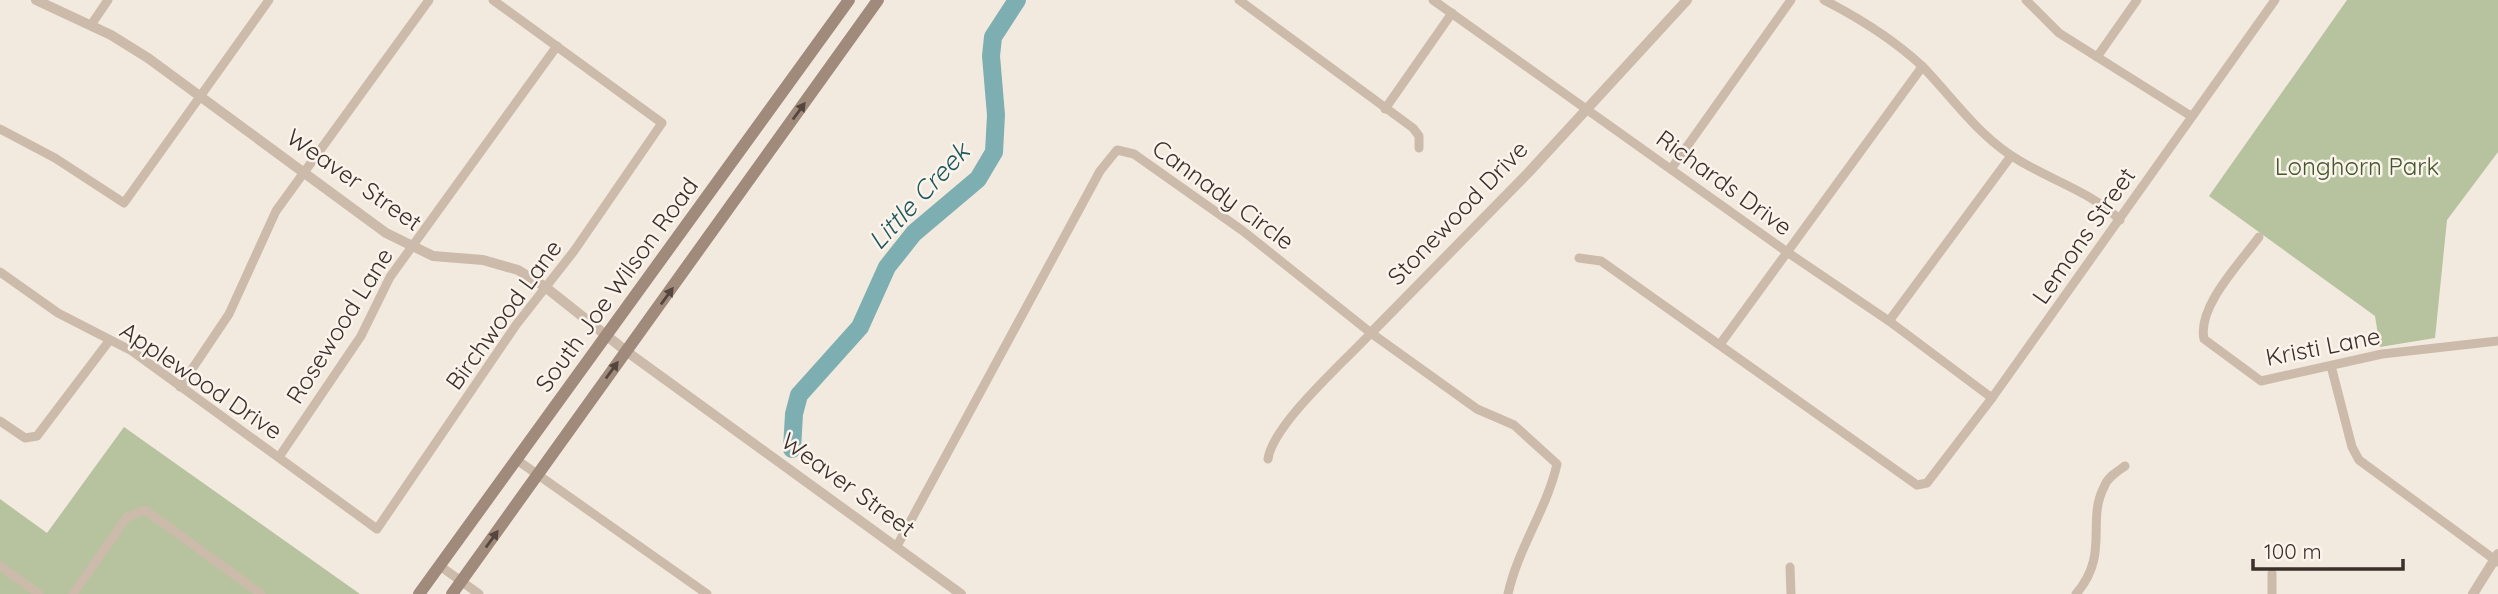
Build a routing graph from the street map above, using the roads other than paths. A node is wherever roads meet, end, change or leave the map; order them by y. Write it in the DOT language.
graph roads {
  1 [pos="36,0"];
  2 [pos="108,0"];
  3 [pos="269,0"];
  4 [pos="429,0"];
  5 [pos="493,0"];
  6 [pos="849,0"];
  7 [pos="878,0"];
  8 [pos="1239,0"];
  9 [pos="1433,0"];
  10 [pos="1687,0"];
  11 [pos="1791,0"];
  12 [pos="1824,0"];
  13 [pos="2026,0"];
  14 [pos="2137,0"];
  15 [pos="2275,0"];
  16 [pos="1452,13"];
  17 [pos="91,25"];
  18 [pos="557,46"];
  19 [pos="2097,57"];
  20 [pos="1922,67"];
  21 [pos="199,96"];
  22 [pos="1586,108"];
  23 [pos="1385,109"];
  24 [pos="2191,116"];
  25 [pos="0,129"];
  26 [pos="1419,148"];
  27 [pos="2011,156"];
  28 [pos="1671,169"];
  29 [pos="302,171"];
  30 [pos="2120,219"];
  31 [pos="2259,237"];
  32 [pos="412,247"];
  33 [pos="1787,252"];
  34 [pos="1579,258"];
  35 [pos="0,272"];
  36 [pos="544,286"];
  37 [pos="1889,321"];
  38 [pos="1371,333"];
  39 [pos="606,335"];
  40 [pos="110,341"];
  41 [pos="2498,341"];
  42 [pos="1721,343"];
  43 [pos="626,351"];
  44 [pos="2332,366"];
  45 [pos="180,387"];
  46 [pos="1993,398"];
  47 [pos="0,421"];
  48 [pos="279,457"];
  49 [pos="1268,459"];
  50 [pos="517,460"];
  51 [pos="2125,466"];
  52 [pos="538,474"];
  53 [pos="377,529"];
  54 [pos="897,546"];
  55 [pos="2497,559"];
  56 [pos="0,566"];
  57 [pos="440,566"];
  58 [pos="1790,566"];
  59 [pos="2272,573"];
  60 [pos="461,581"];
  61 [pos="39,594"];
  62 [pos="73,594"];
  63 [pos="261,594"];
  64 [pos="419,594"];
  65 [pos="452,594"];
  66 [pos="479,594"];
  67 [pos="707,594"];
  68 [pos="961,594"];
  69 [pos="1508,594"];
  70 [pos="1791,594"];
  71 [pos="2076,594"];
  72 [pos="2272,594"];
  73 [pos="2473,594"];
  1 -- 17 [label="street, Weaver Street"];
  2 -- 17 [label="street"];
  3 -- 21 [label="street"];
  4 -- 29 [label="street"];
  5 -- 18 [label="street"];
  6 -- 39 [label="main road, South Joe Wilson Road"];
  43 -- 7 [label="main road, South Joe Wilson Road, one-way"];
  8 -- 23 [label="street"];
  9 -- 16 [label="street, Richards Drive"];
  10 -- 22 [label="street, Stonewood Drive"];
  11 -- 28 [label="street"];
  12 -- 20 [label="street"];
  13 -- 19 [label="street"];
  14 -- 19 [label="street"];
  15 -- 24 [label="street, Lemons Street"];
  16 -- 22 [label="street, Richards Drive"];
  16 -- 23 [label="street"];
  17 -- 21 [label="street, Weaver Street"];
  18 -- 32 [label="street, Rosewood Lane"];
  18 -- 36 [label="street, Birchwood Lane"];
  19 -- 24 [label="street"];
  20 -- 27 [label="street"];
  20 -- 33 [label="street"];
  21 -- 25 [label="street"];
  21 -- 29 [label="street, Weaver Street"];
  22 -- 28 [label="street, Richards Drive"];
  22 -- 38 [label="street, Stonewood Drive"];
  23 -- 26 [label="street"];
  24 -- 30 [label="street, Lemons Street"];
  27 -- 30 [label="street"];
  27 -- 37 [label="street"];
  28 -- 33 [label="street, Richards Drive"];
  29 -- 32 [label="street, Weaver Street"];
  29 -- 45 [label="street"];
  30 -- 46 [label="street, Lemons Street"];
  31 -- 44 [label="street, Kristi Lane"];
  32 -- 36 [label="street, Weaver Street"];
  32 -- 48 [label="street, Rosewood Lane"];
  33 -- 37 [label="street, Richards Drive"];
  33 -- 42 [label="street"];
  34 -- 42 [label="street"];
  35 -- 40 [label="street, Applewood Drive"];
  36 -- 39 [label="street, Weaver Street"];
  36 -- 53 [label="street, Birchwood Lane"];
  37 -- 46 [label="street, Richards Drive"];
  38 -- 49 [label="street, Stonewood Drive"];
  38 -- 54 [label="street, Cannady Circle"];
  38 -- 69 [label="street, Cannady Circle"];
  39 -- 43 [label="street, Weaver Street"];
  39 -- 50 [label="main road, South Joe Wilson Road"];
  40 -- 45 [label="street, Applewood Drive"];
  40 -- 47 [label="street"];
  41 -- 44 [label="street, Kristi Lane"];
  42 -- 46 [label="street, Lemons Street"];
  52 -- 43 [label="main road, South Joe Wilson Road, one-way"];
  43 -- 54 [label="street, Weaver Street"];
  44 -- 55 [label="street"];
  45 -- 48 [label="street, Applewood Drive"];
  48 -- 53 [label="street, Applewood Drive"];
  50 -- 52 [label="street"];
  50 -- 57 [label="main road, South Joe Wilson Road"];
  51 -- 71 [label="street"];
  60 -- 52 [label="main road, South Joe Wilson Road, one-way"];
  52 -- 67 [label="street"];
  54 -- 68 [label="street, Weaver Street"];
  55 -- 73 [label="street"];
  56 -- 61 [label="street"];
  57 -- 60 [label="street"];
  57 -- 64 [label="main road, South Joe Wilson Road"];
  58 -- 70 [label="street"];
  59 -- 72 [label="street"];
  60 -- 65 [label="main road, South Joe Wilson Road"];
  60 -- 66 [label="street"];
  62 -- 63 [label="street"];
}
